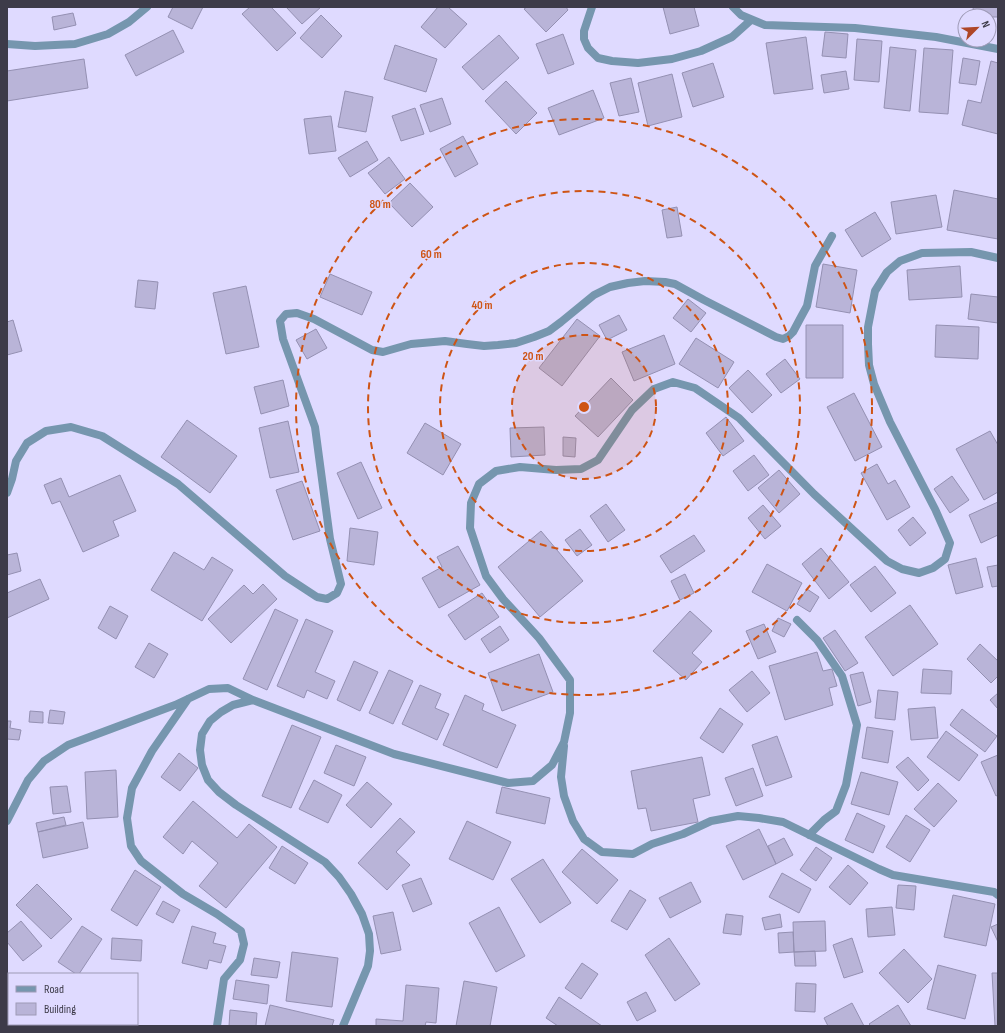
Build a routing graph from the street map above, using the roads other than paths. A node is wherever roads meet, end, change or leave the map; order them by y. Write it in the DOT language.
graph roads {
  1 [pos="147,7"];
  2 [pos="592,7"];
  3 [pos="733,7"];
  4 [pos="751,20"];
  5 [pos="7,44"];
  6 [pos="998,49"];
  7 [pos="832,236"];
  8 [pos="998,258"];
  9 [pos="7,493"];
  10 [pos="798,620"];
  11 [pos="188,699"];
  12 [pos="253,700"];
  13 [pos="564,742"];
  14 [pos="7,821"];
  15 [pos="809,834"];
  16 [pos="998,895"];
  17 [pos="218,1026"];
  18 [pos="343,1026"];
  1 -- 5 [label="street"];
  2 -- 4 [label="street"];
  3 -- 4 [label="street"];
  4 -- 6 [label="street"];
  7 -- 9 [label="street"];
  8 -- 13 [label="street"];
  10 -- 15 [label="street"];
  11 -- 12 [label="street"];
  11 -- 14 [label="street"];
  11 -- 17 [label="street"];
  12 -- 13 [label="street"];
  12 -- 18 [label="street"];
  13 -- 15 [label="street"];
  15 -- 16 [label="street"];
}
